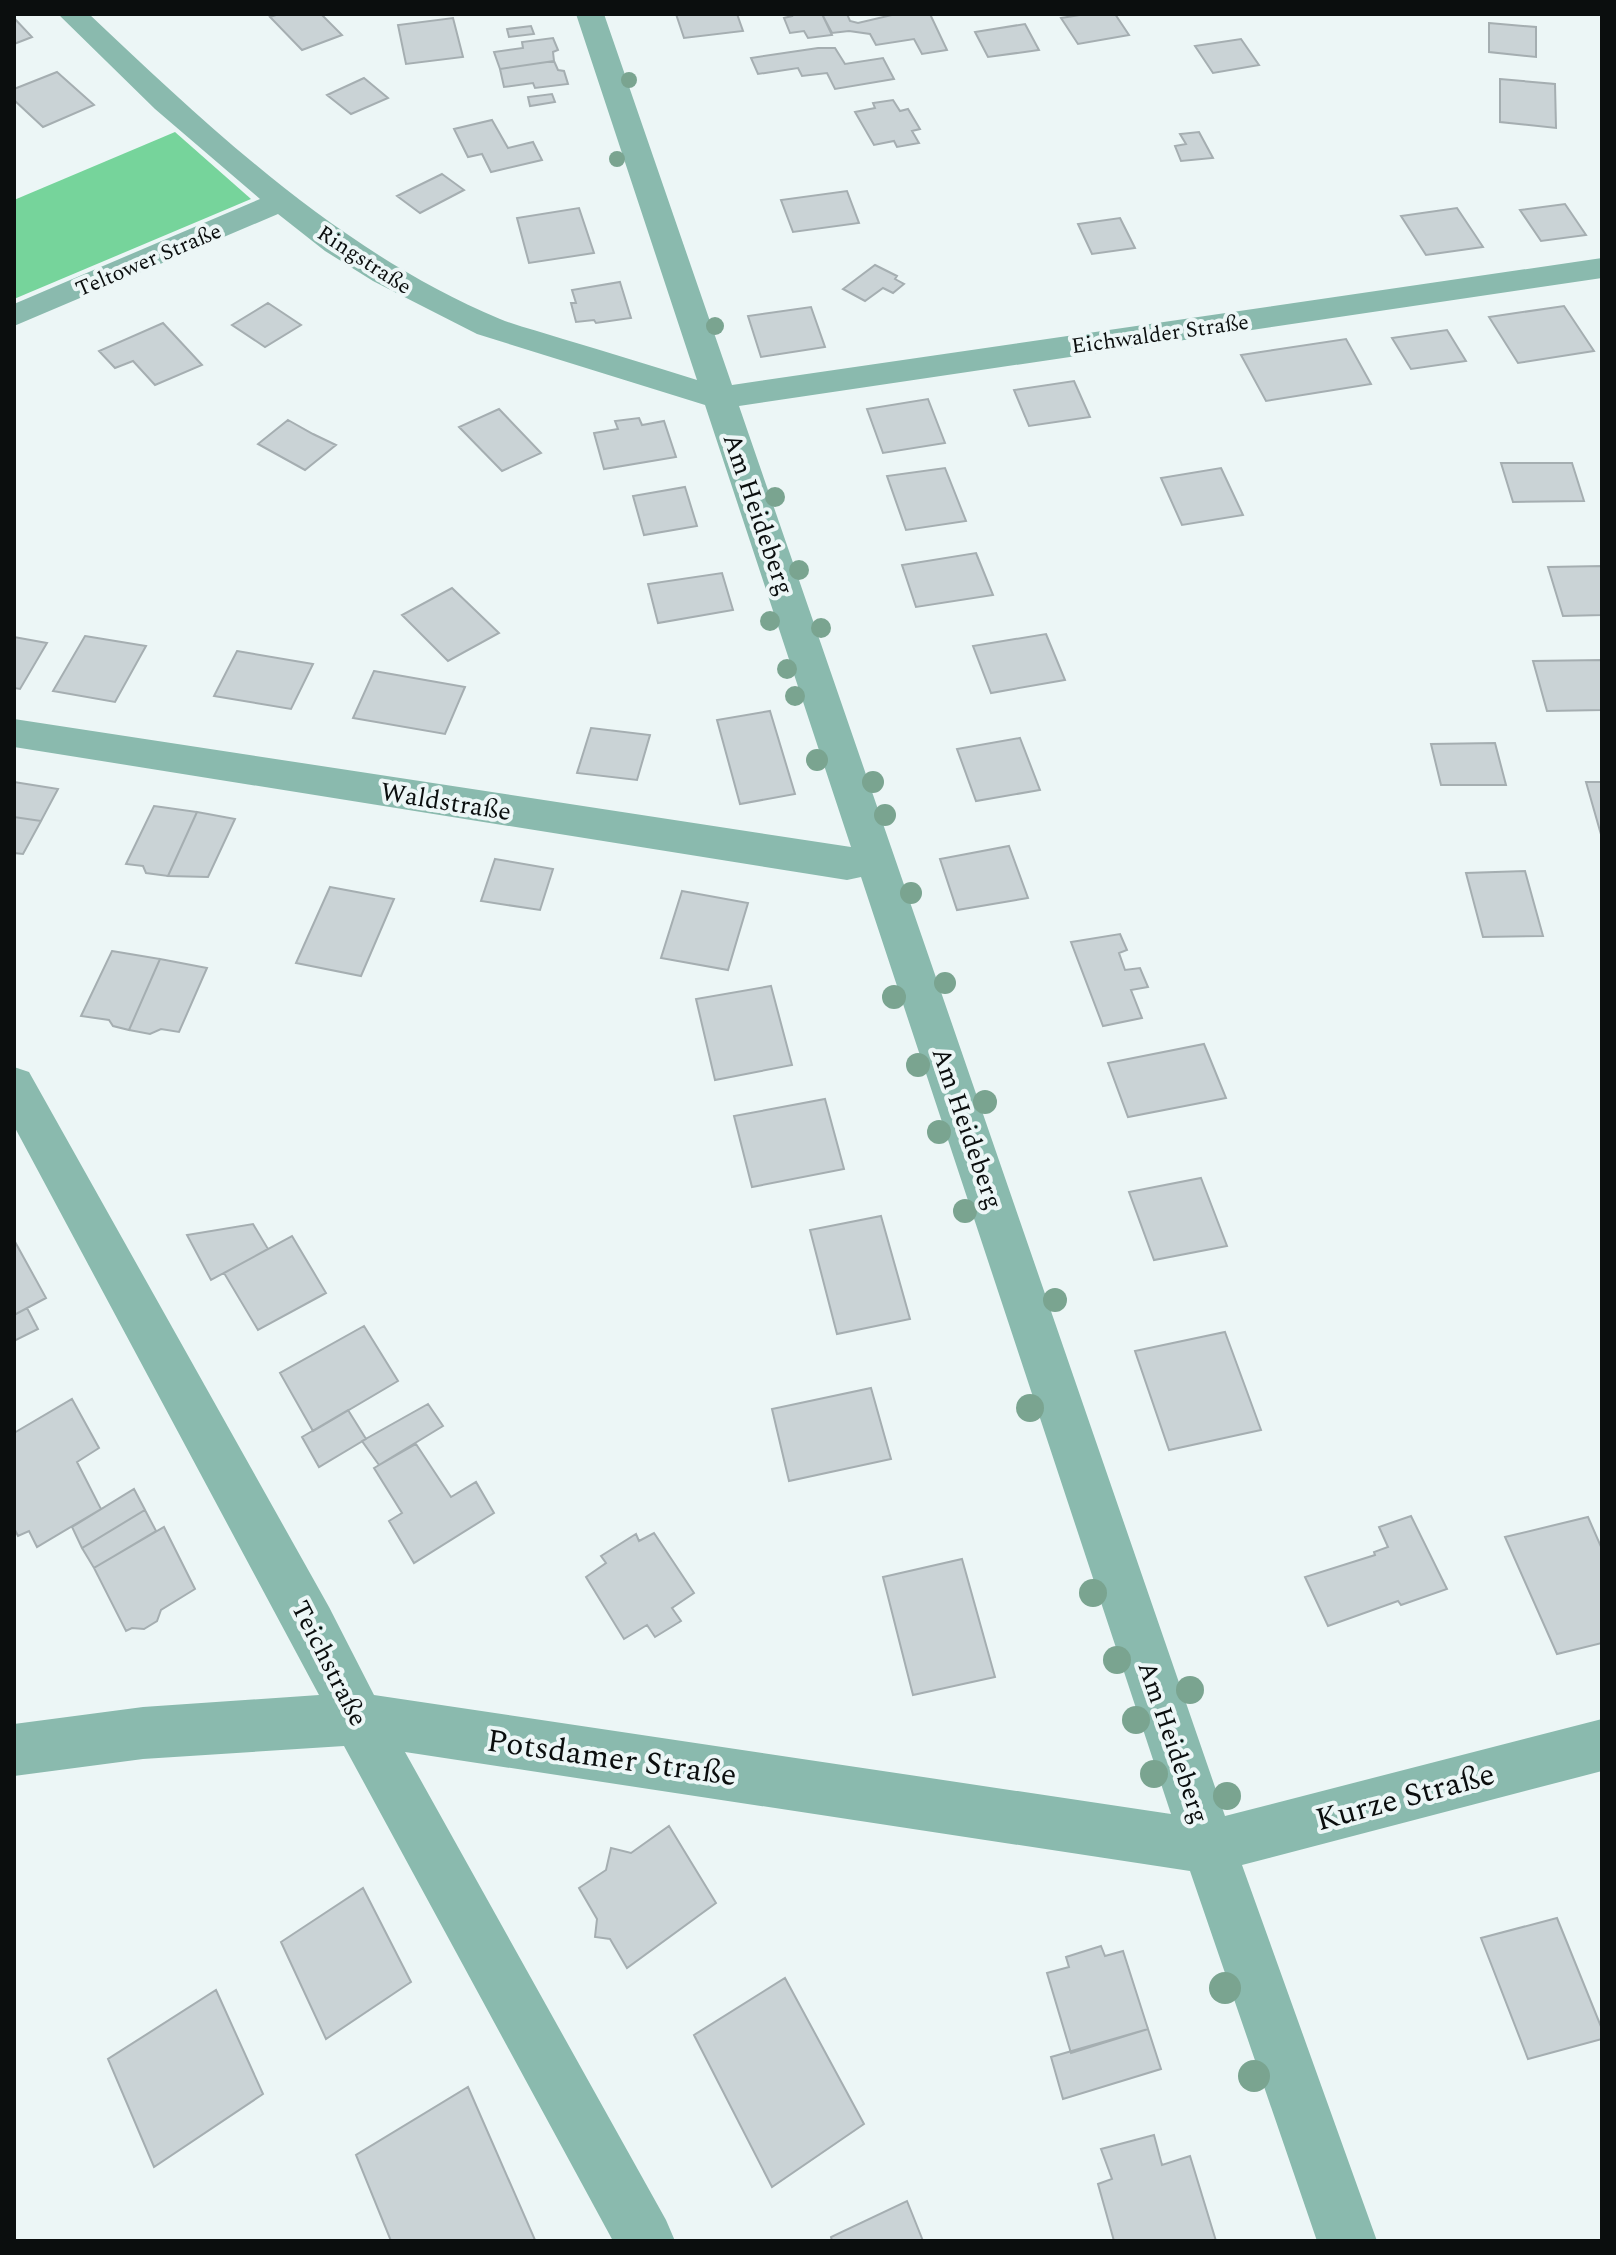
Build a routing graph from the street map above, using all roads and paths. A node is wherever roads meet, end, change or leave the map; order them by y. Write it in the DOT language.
graph roads {
  1 [pos="72,14"];
  2 [pos="590,14"];
  3 [pos="281,201"];
  4 [pos="1602,268"];
  5 [pos="14,316"];
  6 [pos="719,398"];
  7 [pos="14,733"];
  8 [pos="877,858"];
  9 [pos="14,1085"];
  10 [pos="358,1719"];
  11 [pos="1602,1745"];
  12 [pos="14,1750"];
  13 [pos="1209,1847"];
  14 [pos="645,2241"];
  15 [pos="1347,2241"];
  1 -- 3 [label="street, Ringstraße"];
  2 -- 6 [label="street, Am Heideberg"];
  3 -- 5 [label="street, Teltower Straße"];
  3 -- 6 [label="street, Ringstraße"];
  4 -- 6 [label="street, Eichwalder Straße"];
  6 -- 8 [label="street, Am Heideberg"];
  7 -- 8 [label="street, Waldstraße"];
  8 -- 13 [label="street, Am Heideberg"];
  9 -- 10 [label="street, Teichstraße"];
  10 -- 12 [label="street, Potsdamer Straße"];
  10 -- 13 [label="street, Potsdamer Straße"];
  10 -- 14 [label="street, Teichstraße"];
  11 -- 13 [label="street, Kurze Straße"];
  13 -- 15 [label="street, Am Heideberg"];
}
